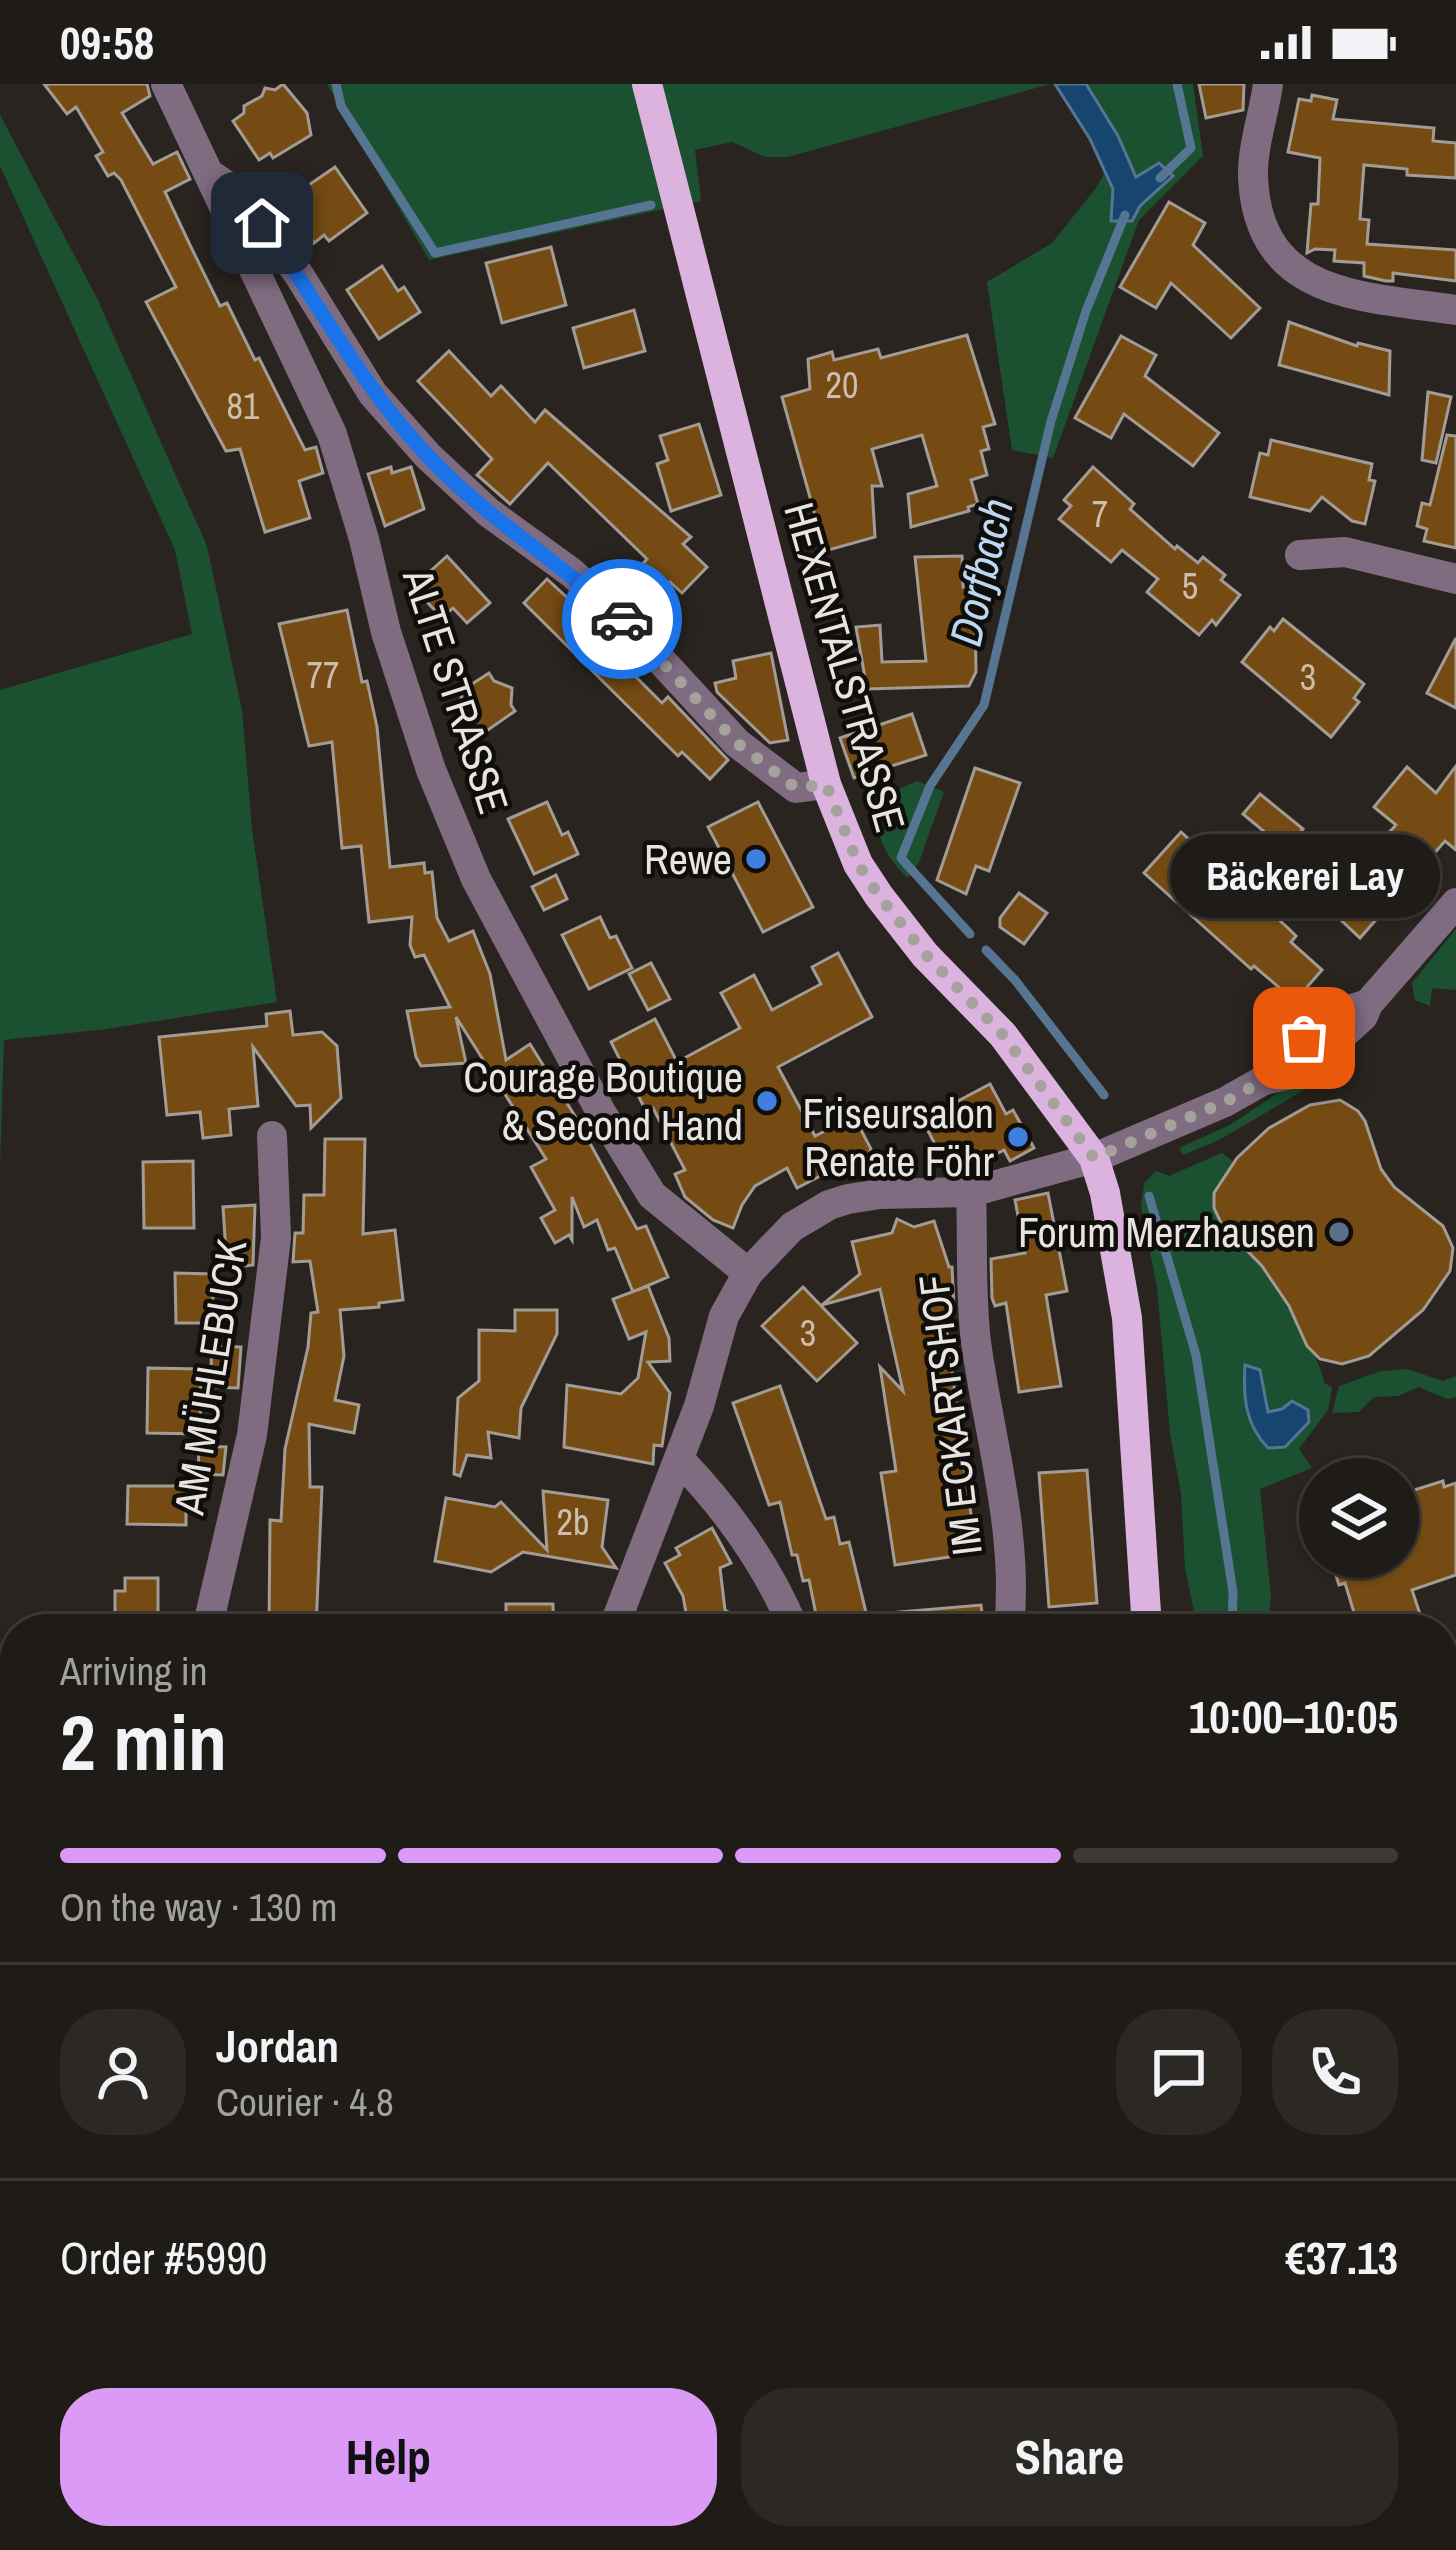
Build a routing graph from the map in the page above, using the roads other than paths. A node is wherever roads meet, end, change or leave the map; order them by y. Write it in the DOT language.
graph roads {
  1 [pos="166,84"];
  2 [pos="647,84"];
  3 [pos="1268,84"];
  4 [pos="212,176"];
  5 [pos="1456,310"];
  6 [pos="1300,555"];
  7 [pos="1456,579"];
  8 [pos="826,784"];
  9 [pos="1456,903"];
  10 [pos="272,1136"];
  11 [pos="1094,1158"];
  12 [pos="971,1192"];
  13 [pos="748,1273"];
  14 [pos="680,1459"];
  15 [pos="210,1614"];
  16 [pos="619,1614"];
  17 [pos="788,1614"];
  18 [pos="1010,1614"];
  19 [pos="1146,1614"];
  1 -- 4 [label="street, ALTE STRASSE"];
  2 -- 8 [label="main road, HEXENTALSTRASSE"];
  3 -- 5 [label="street"];
  4 -- 8 [label="street"];
  4 -- 13 [label="street, ALTE STRASSE"];
  6 -- 7 [label="street"];
  8 -- 11 [label="main road, HEXENTALSTRASSE"];
  9 -- 11 [label="street"];
  10 -- 15 [label="street, AM MÜHLEBUCK"];
  11 -- 12 [label="street"];
  11 -- 19 [label="main road, HEXENTALSTRASSE"];
  12 -- 13 [label="street"];
  12 -- 18 [label="street, IM ECKARTSHOF"];
  13 -- 14 [label="street"];
  14 -- 16 [label="street"];
  14 -- 17 [label="street"];
}
